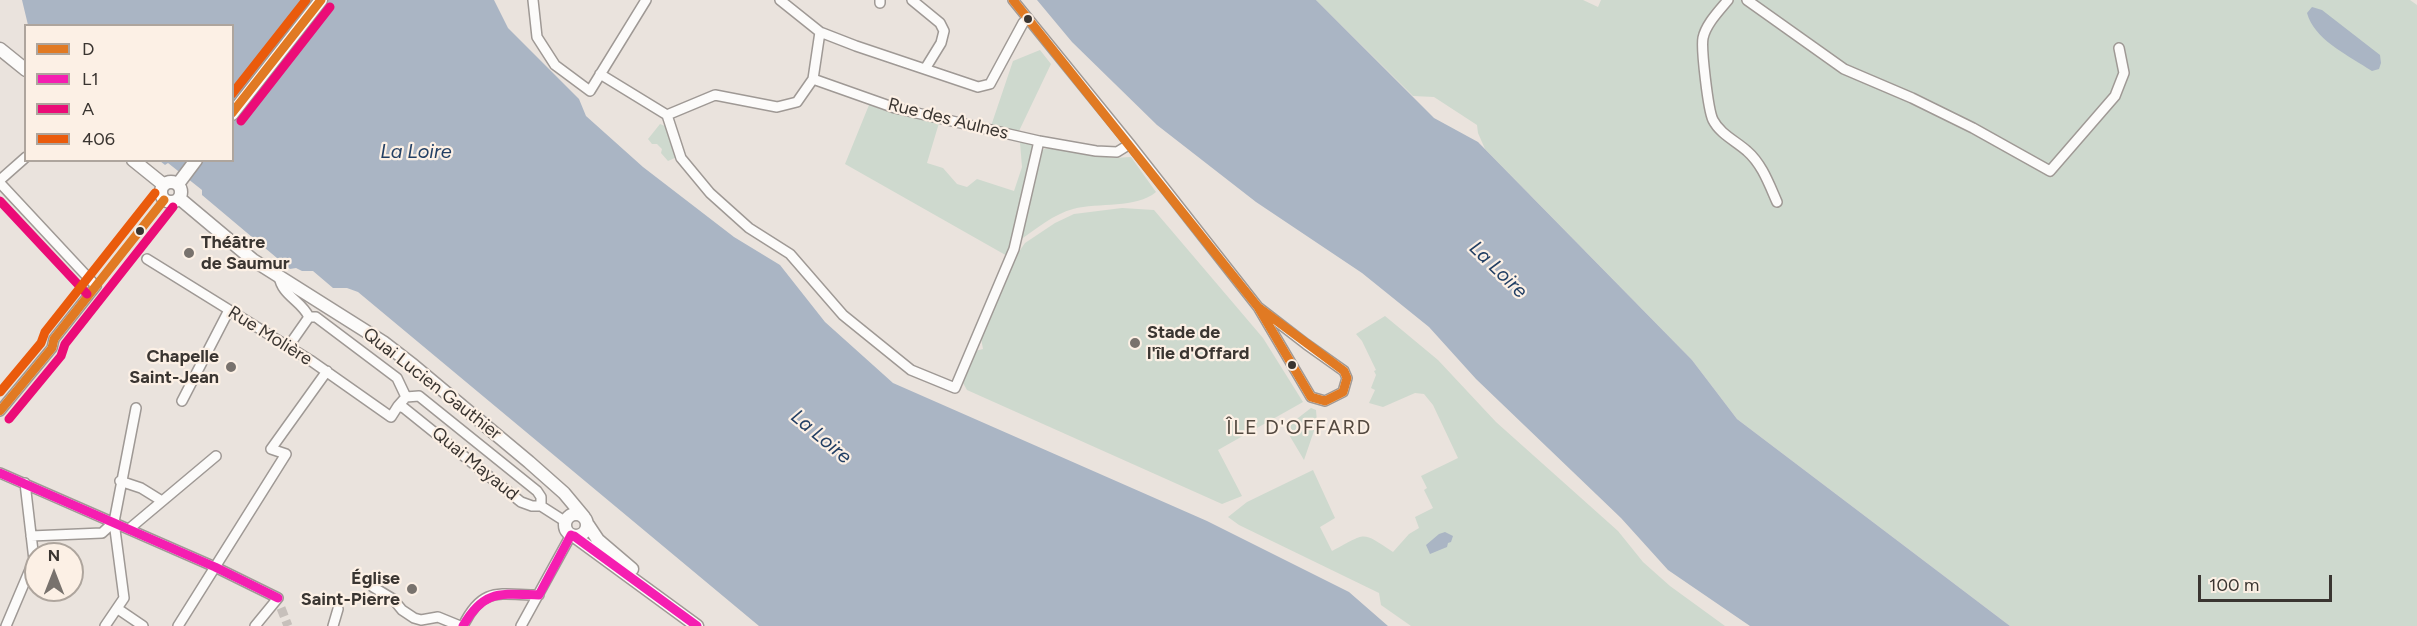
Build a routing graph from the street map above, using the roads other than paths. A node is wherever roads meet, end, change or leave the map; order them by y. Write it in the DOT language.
graph roads {
  1 [pos="321,0"];
  2 [pos="533,0"];
  3 [pos="646,0"];
  4 [pos="780,0"];
  5 [pos="912,0"];
  6 [pos="1013,0"];
  7 [pos="1728,0"];
  8 [pos="1747,0"];
  9 [pos="1027,19"];
  10 [pos="820,32"];
  11 [pos="2119,48"];
  12 [pos="0,49"];
  13 [pos="24,68"];
  14 [pos="925,69"];
  15 [pos="600,74"];
  16 [pos="813,79"];
  17 [pos="234,111"];
  18 [pos="668,115"];
  19 [pos="1039,141"];
  20 [pos="1130,144"];
  21 [pos="24,159"];
  22 [pos="135,162"];
  23 [pos="195,162"];
  24 [pos="181,181"];
  25 [pos="0,182"];
  26 [pos="164,185"];
  27 [pos="179,198"];
  28 [pos="1777,202"];
  29 [pos="147,259"];
  30 [pos="279,276"];
  31 [pos="1258,307"];
  32 [pos="229,310"];
  33 [pos="309,317"];
  34 [pos="288,347"];
  35 [pos="327,371"];
  36 [pos="406,397"];
  37 [pos="182,401"];
  38 [pos="398,406"];
  39 [pos="136,408"];
  40 [pos="0,411"];
  41 [pos="216,456"];
  42 [pos="0,473"];
  43 [pos="120,481"];
  44 [pos="25,483"];
  45 [pos="564,494"];
  46 [pos="162,501"];
  47 [pos="541,506"];
  48 [pos="567,520"];
  49 [pos="586,521"];
  50 [pos="114,522"];
  51 [pos="129,529"];
  52 [pos="32,536"];
  53 [pos="572,536"];
  54 [pos="215,567"];
  55 [pos="373,587"];
  56 [pos="539,595"];
  57 [pos="118,609"];
  58 [pos="338,609"];
  59 [pos="694,625"];
  60 [pos="6,626"];
  61 [pos="105,626"];
  62 [pos="143,626"];
  63 [pos="178,626"];
  64 [pos="255,626"];
  65 [pos="333,626"];
  66 [pos="462,626"];
  67 [pos="521,626"];
  1 -- 17 [label="main road"];
  2 -- 15 [label="street"];
  3 -- 15 [label="street"];
  4 -- 10 [label="street"];
  5 -- 14 [label="street"];
  6 -- 9 [label="street"];
  7 -- 28 [label="street"];
  8 -- 11 [label="street"];
  9 -- 14 [label="street"];
  9 -- 20 [label="street"];
  10 -- 14 [label="street"];
  10 -- 16 [label="street"];
  12 -- 13 [label="main road"];
  15 -- 18 [label="street"];
  16 -- 18 [label="street"];
  16 -- 19 [label="street, Rue des Aulnes"];
  18 -- 19 [label="street"];
  19 -- 20 [label="street, Rue des Aulnes"];
  20 -- 31 [label="street"];
  21 -- 25 [label="street"];
  22 -- 26 [label="main road"];
  23 -- 24 [label="main road"];
  24 -- 26 [label="main road"];
  24 -- 27 [label="main road"];
  25 -- 40 [label="street"];
  26 -- 27 [label="main road"];
  27 -- 30 [label="main road, Quai Lucien Gauthier"];
  29 -- 32 [label="street, Rue Molière"];
  30 -- 33 [label="street"];
  30 -- 45 [label="main road, Quai Lucien Gauthier"];
  31 -- 31 [label="street"];
  32 -- 34 [label="street, Rue Molière"];
  32 -- 37 [label="street"];
  33 -- 34 [label="street"];
  33 -- 36 [label="street"];
  34 -- 35 [label="street, Rue Molière"];
  35 -- 38 [label="street, Rue Molière"];
  35 -- 54 [label="street"];
  36 -- 38 [label="street"];
  36 -- 47 [label="street"];
  38 -- 47 [label="street, Quai Mayaud"];
  39 -- 43 [label="street"];
  41 -- 46 [label="street"];
  42 -- 44 [label="street"];
  43 -- 46 [label="street"];
  43 -- 50 [label="street"];
  44 -- 50 [label="street"];
  44 -- 52 [label="street"];
  45 -- 48 [label="main road"];
  45 -- 49 [label="main road, Quai Lucien Gauthier"];
  46 -- 51 [label="street"];
  47 -- 48 [label="street, Quai Mayaud"];
  48 -- 49 [label="main road"];
  48 -- 53 [label="main road"];
  49 -- 53 [label="main road"];
  49 -- 59 [label="main road"];
  50 -- 51 [label="street"];
  50 -- 52 [label="street"];
  50 -- 57 [label="street"];
  51 -- 54 [label="street"];
  52 -- 60 [label="street"];
  53 -- 56 [label="street"];
  53 -- 59 [label="main road"];
  54 -- 63 [label="street"];
  54 -- 64 [label="street"];
  55 -- 66 [label="street"];
  56 -- 66 [label="street"];
  56 -- 67 [label="street"];
  57 -- 61 [label="street"];
  57 -- 62 [label="street"];
  58 -- 65 [label="street"];
}
